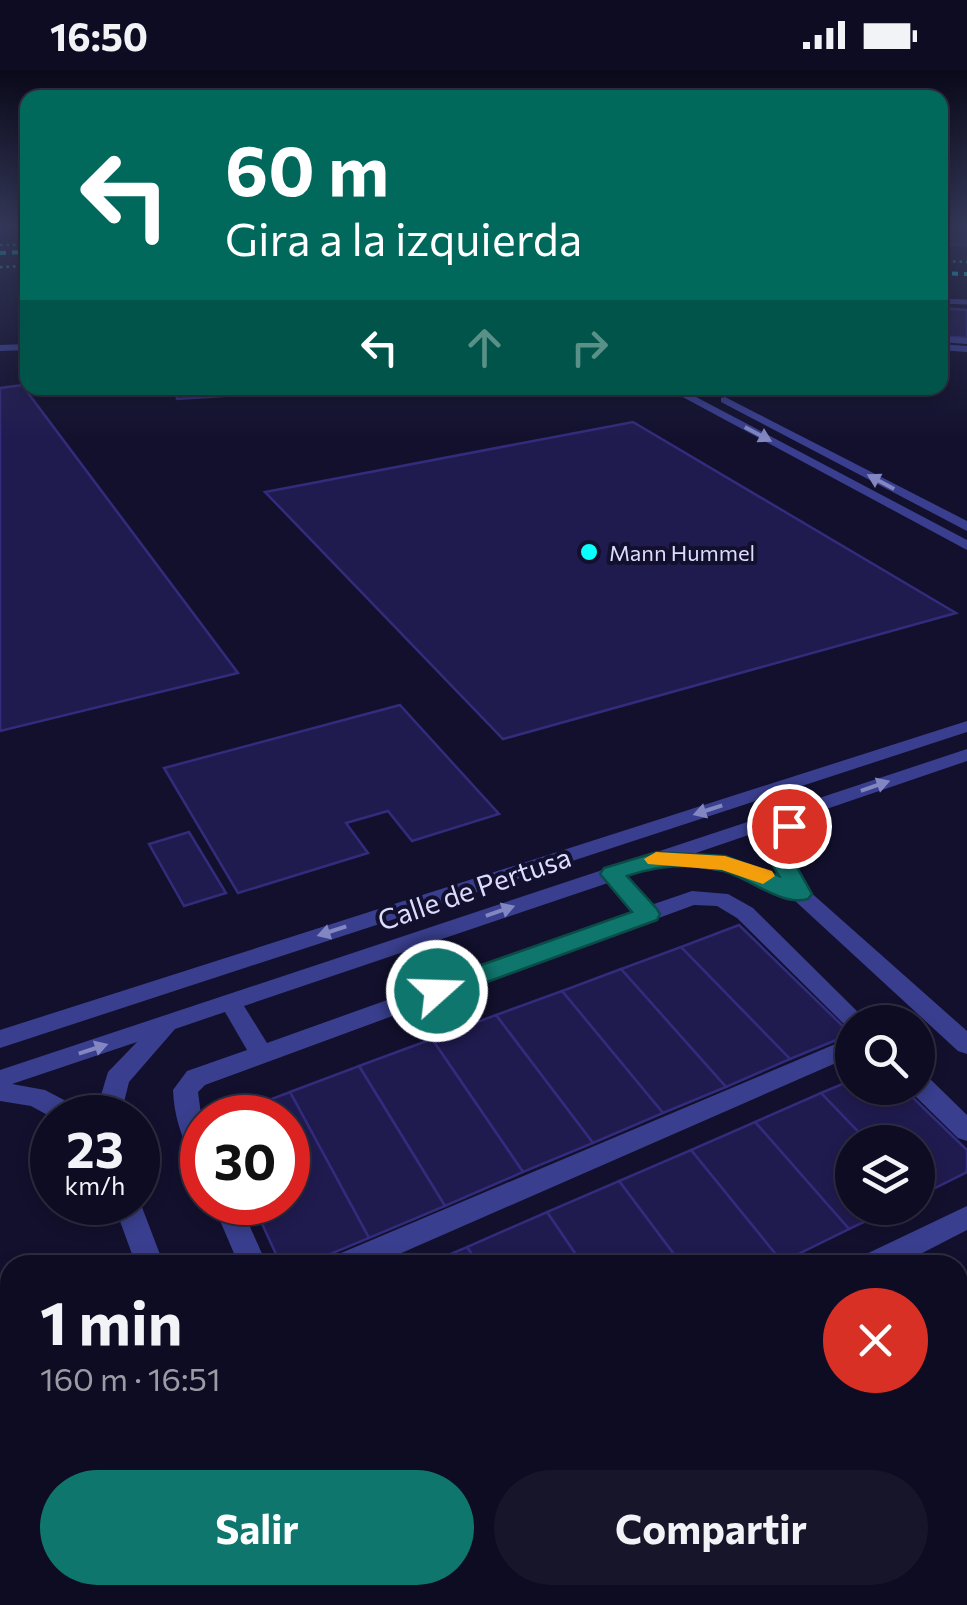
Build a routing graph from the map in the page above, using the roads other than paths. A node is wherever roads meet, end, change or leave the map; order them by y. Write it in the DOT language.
graph roads {
  1 [pos="685,395"];
  2 [pos="713,395"];
  3 [pos="967,527"];
  4 [pos="967,546"];
  5 [pos="967,726"];
  6 [pos="967,755"];
  7 [pos="799,811"];
  8 [pos="657,859"];
  9 [pos="612,874"];
  10 [pos="800,894"];
  11 [pos="648,914"];
  12 [pos="230,1002"];
  13 [pos="839,1005"];
  14 [pos="170,1023"];
  15 [pos="0,1038"];
  16 [pos="967,1046"];
  17 [pos="835,1053"];
  18 [pos="261,1054"];
  19 [pos="0,1080"];
  20 [pos="0,1092"];
  21 [pos="30,1095"];
  22 [pos="113,1095"];
  23 [pos="185,1095"];
  24 [pos="935,1099"];
  25 [pos="967,1131"];
  26 [pos="967,1217"];
  27 [pos="135,1225"];
  28 [pos="235,1225"];
  29 [pos="146,1255"];
  30 [pos="249,1255"];
  31 [pos="367,1255"];
  32 [pos="892,1255"];
  1 -- 4 [label="street, one-way"];
  3 -- 2 [label="street, one-way"];
  5 -- 15 [label="street, Calle de Pertusa, one-way"];
  7 -- 6 [label="street, Calle de Pertusa, one-way"];
  7 -- 8 [label="street, Calle de Pertusa"];
  7 -- 10 [label="street"];
  8 -- 9 [label="street, Calle de Pertusa"];
  8 -- 10 [label="street"];
  9 -- 11 [label="street"];
  12 -- 9 [label="street, Calle de Pertusa, one-way"];
  10 -- 16 [label="street"];
  11 -- 13 [label="street"];
  11 -- 18 [label="street"];
  12 -- 14 [label="street, Calle de Pertusa"];
  12 -- 18 [label="street"];
  19 -- 14 [label="street, Calle de Pertusa, one-way"];
  14 -- 22 [label="street"];
  17 -- 31 [label="street"];
  18 -- 23 [label="street"];
  20 -- 21 [label="street"];
  24 -- 25 [label="street"];
  26 -- 32 [label="street"];
  27 -- 29 [label="street"];
  28 -- 30 [label="street"];
}
